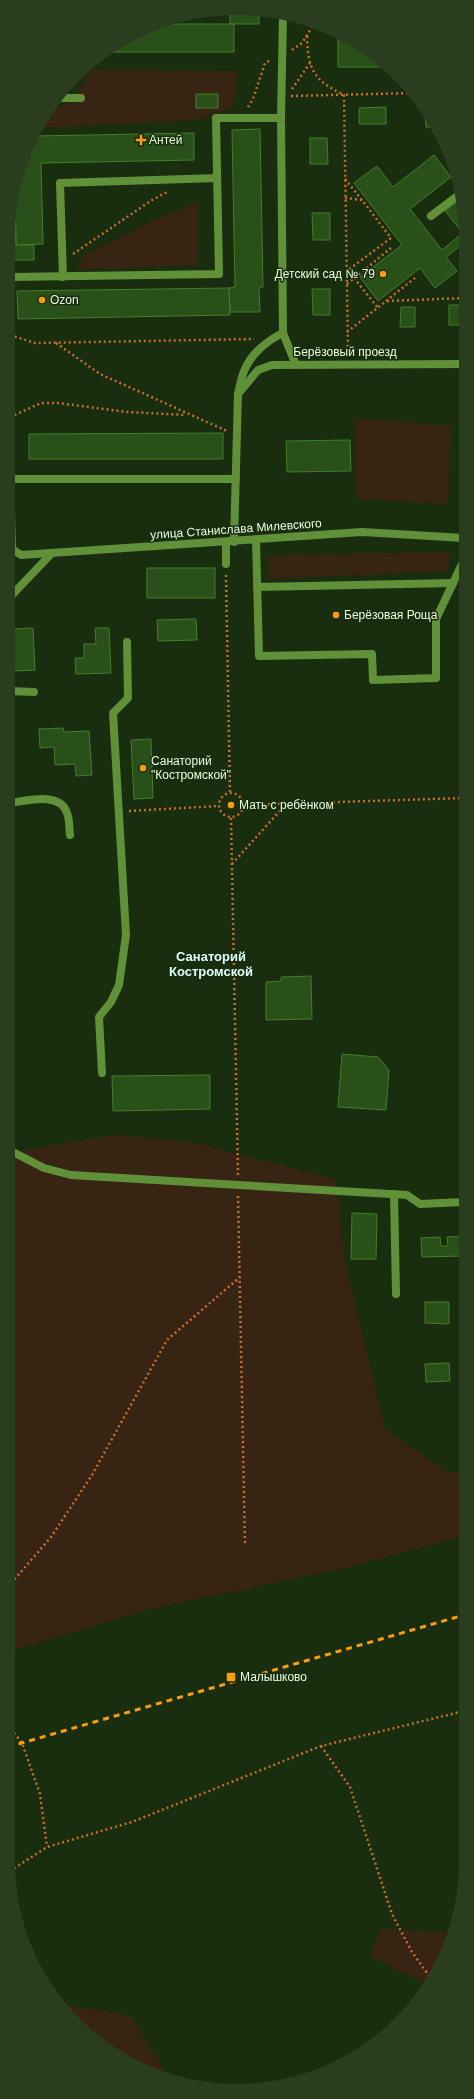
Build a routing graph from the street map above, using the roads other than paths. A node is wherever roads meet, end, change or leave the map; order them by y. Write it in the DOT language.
graph roads {
  1 [pos="283,20"];
  2 [pos="64,98"];
  3 [pos="81,98"];
  4 [pos="280,118"];
  5 [pos="217,178"];
  6 [pos="456,198"];
  7 [pos="432,216"];
  8 [pos="63,277"];
  9 [pos="15,278"];
  10 [pos="284,333"];
  11 [pos="296,364"];
  12 [pos="459,364"];
  13 [pos="238,394"];
  14 [pos="15,479"];
  15 [pos="236,479"];
  16 [pos="459,538"];
  17 [pos="256,540"];
  18 [pos="230,542"];
  19 [pos="15,552"];
  20 [pos="52,553"];
  21 [pos="226,564"];
  22 [pos="459,570"];
  23 [pos="453,583"];
  24 [pos="257,588"];
  25 [pos="15,592"];
  26 [pos="127,642"];
  27 [pos="15,691"];
  28 [pos="34,692"];
  29 [pos="15,802"];
  30 [pos="70,835"];
  31 [pos="102,1073"];
  32 [pos="15,1153"];
  33 [pos="394,1194"];
  34 [pos="459,1202"];
  35 [pos="396,1294"];
  1 -- 4 [label="street"];
  2 -- 3 [label="street"];
  4 -- 5 [label="street"];
  4 -- 10 [label="street"];
  5 -- 8 [label="street"];
  5 -- 8 [label="street"];
  6 -- 7 [label="street"];
  8 -- 9 [label="street"];
  10 -- 11 [label="street"];
  10 -- 13 [label="street"];
  11 -- 12 [label="street, Берёзовый проезд"];
  11 -- 13 [label="street, Берёзовый проезд"];
  13 -- 15 [label="street"];
  14 -- 15 [label="street"];
  15 -- 18 [label="street"];
  16 -- 17 [label="street, улица Станислава Милевского"];
  17 -- 18 [label="street, улица Станислава Милевского"];
  17 -- 24 [label="street"];
  18 -- 20 [label="street, улица Станислава Милевского"];
  18 -- 21 [label="street"];
  19 -- 20 [label="street, улица Станислава Милевского"];
  20 -- 25 [label="street"];
  22 -- 23 [label="street"];
  23 -- 24 [label="street"];
  23 -- 24 [label="street"];
  26 -- 31 [label="street"];
  27 -- 28 [label="street"];
  29 -- 30 [label="street"];
  32 -- 33 [label="street"];
  33 -- 34 [label="street"];
  33 -- 35 [label="street"];
}
